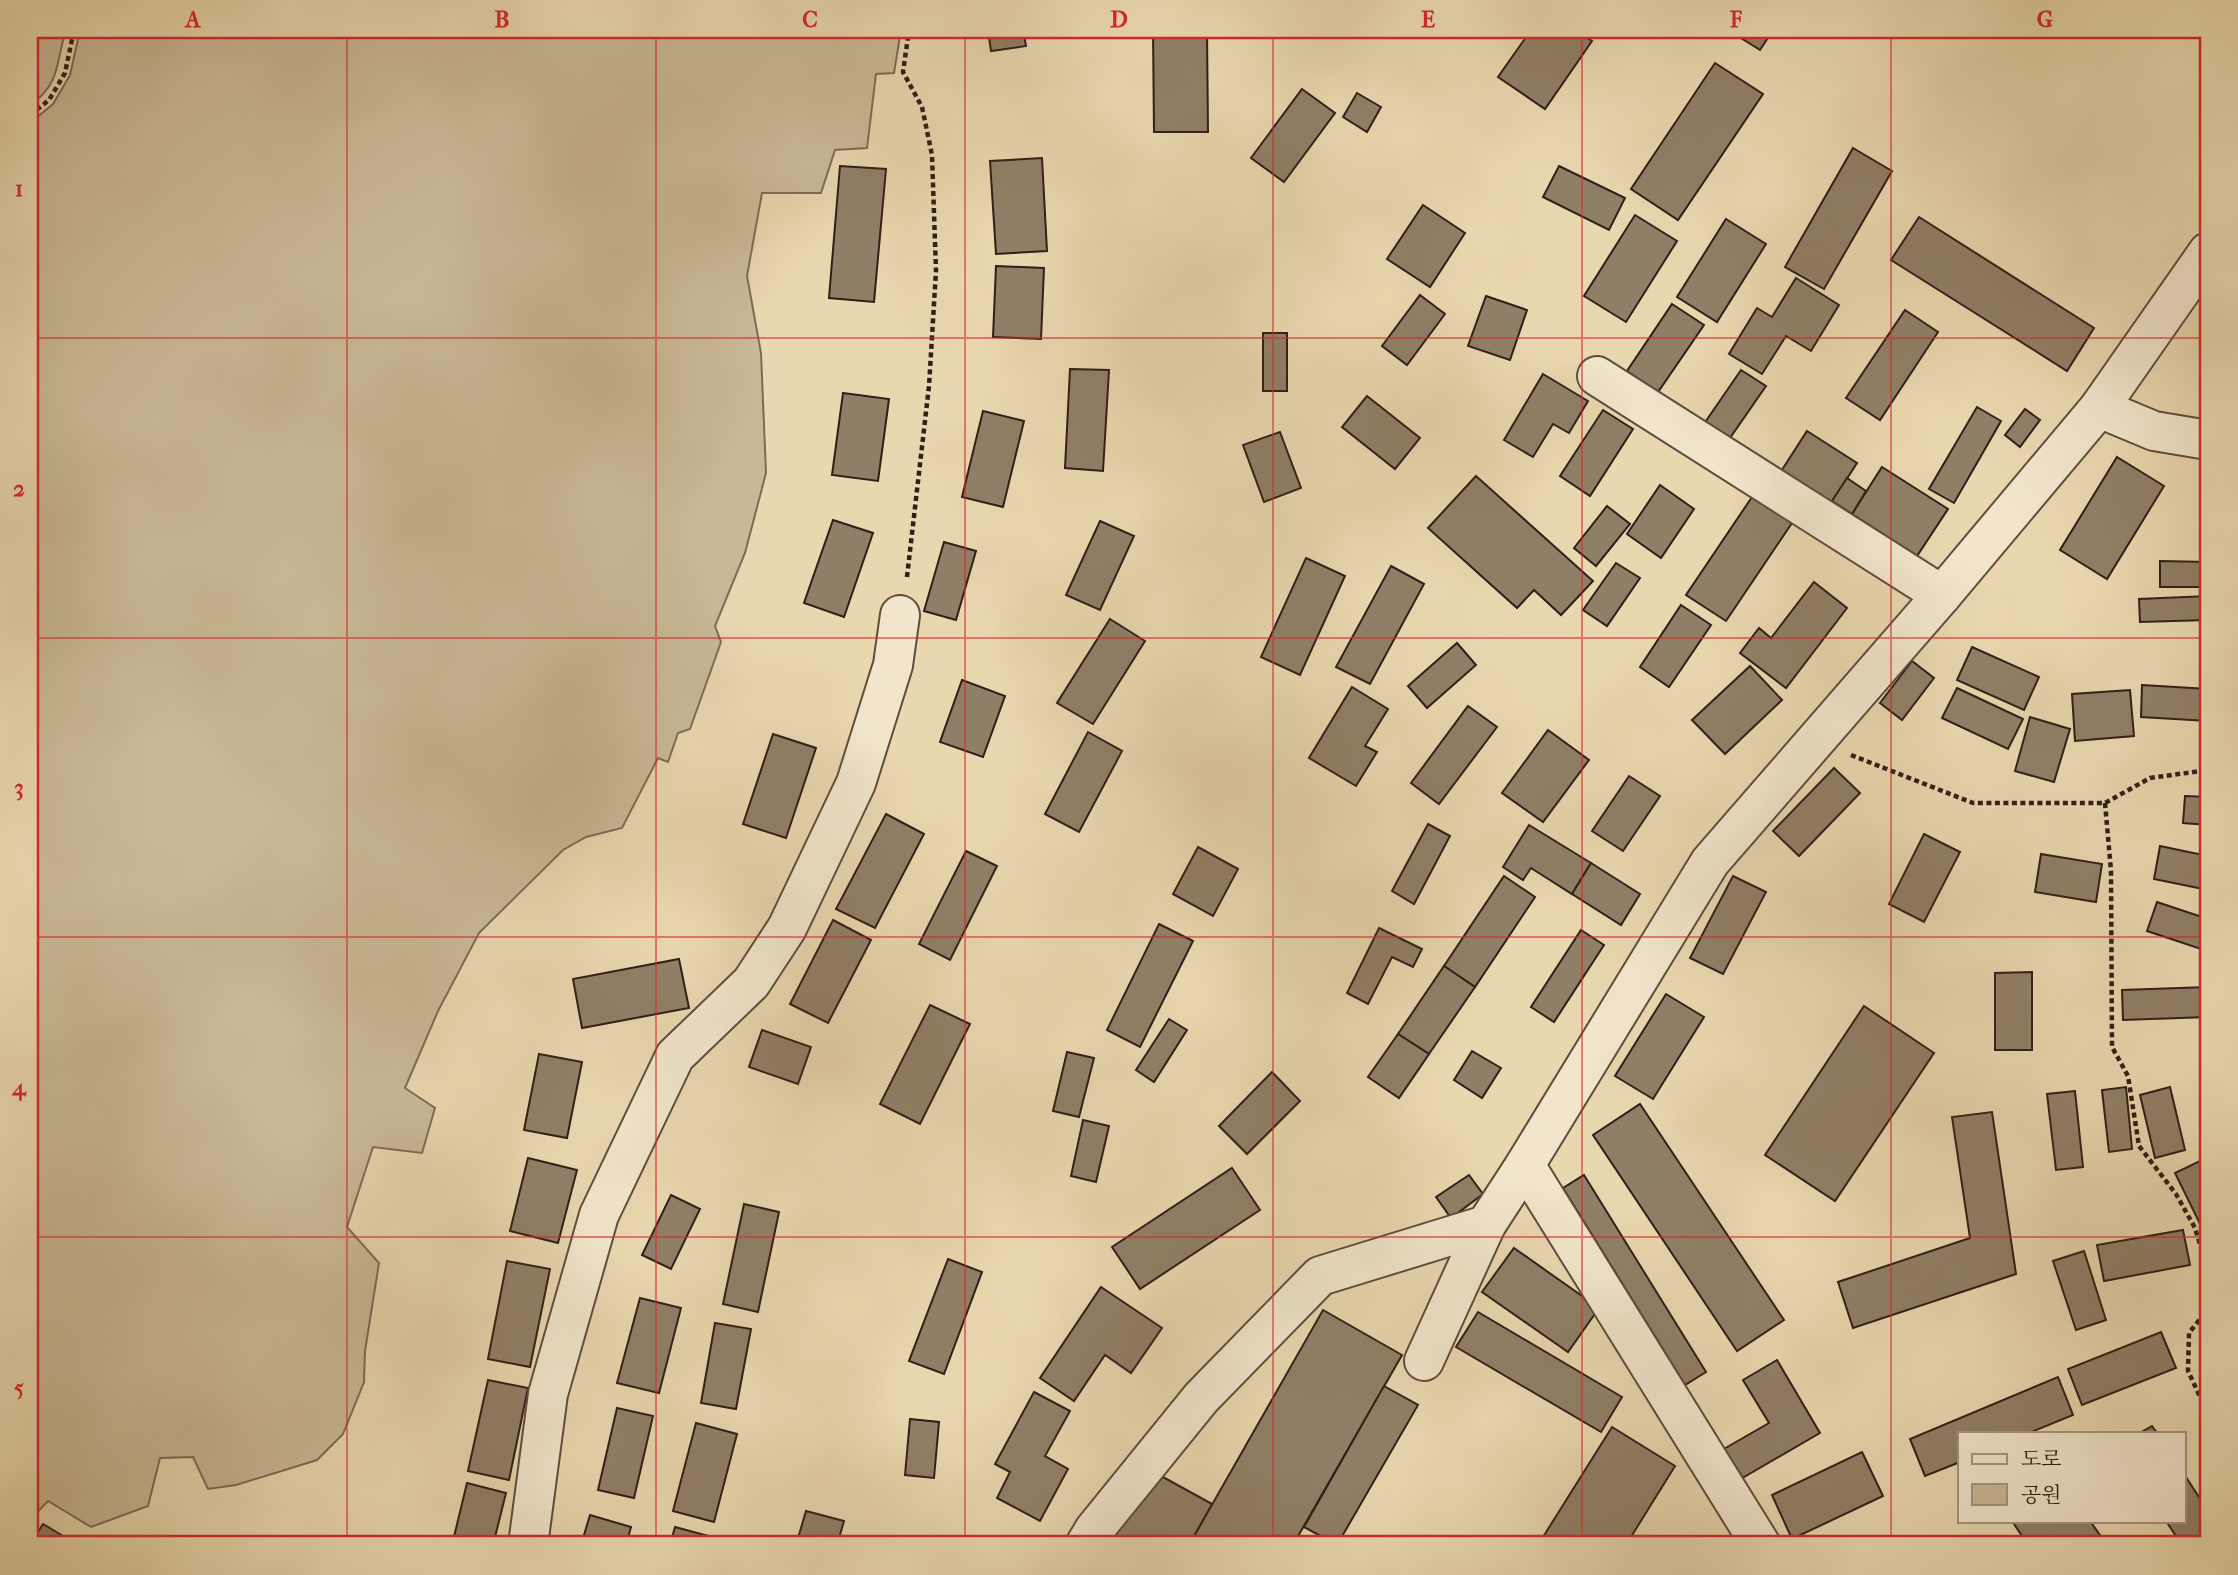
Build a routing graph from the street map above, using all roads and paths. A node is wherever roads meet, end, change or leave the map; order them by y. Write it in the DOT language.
graph roads {
  1 [pos="74,30"];
  2 [pos="909,30"];
  3 [pos="30,115"];
  4 [pos="2208,252"];
  5 [pos="1597,376"];
  6 [pos="2099,408"];
  7 [pos="2208,440"];
  8 [pos="1942,595"];
  9 [pos="900,615"];
  10 [pos="1814,740"];
  11 [pos="2208,770"];
  12 [pos="2105,803"];
  13 [pos="1525,1165"];
  14 [pos="1486,1225"];
  15 [pos="1423,1360"];
  16 [pos="2208,1414"];
  17 [pos="528,1545"];
  18 [pos="1085,1545"];
  19 [pos="1761,1545"];
  1 -- 3 [label="path"];
  2 -- 9 [label="path"];
  4 -- 6 [label="street"];
  5 -- 8 [label="street"];
  6 -- 7 [label="street"];
  6 -- 8 [label="street"];
  8 -- 10 [label="street"];
  9 -- 17 [label="street"];
  10 -- 12 [label="path"];
  10 -- 13 [label="street"];
  11 -- 12 [label="path"];
  12 -- 16 [label="path"];
  13 -- 14 [label="street"];
  13 -- 19 [label="street"];
  14 -- 15 [label="street"];
  14 -- 18 [label="street"];
}
